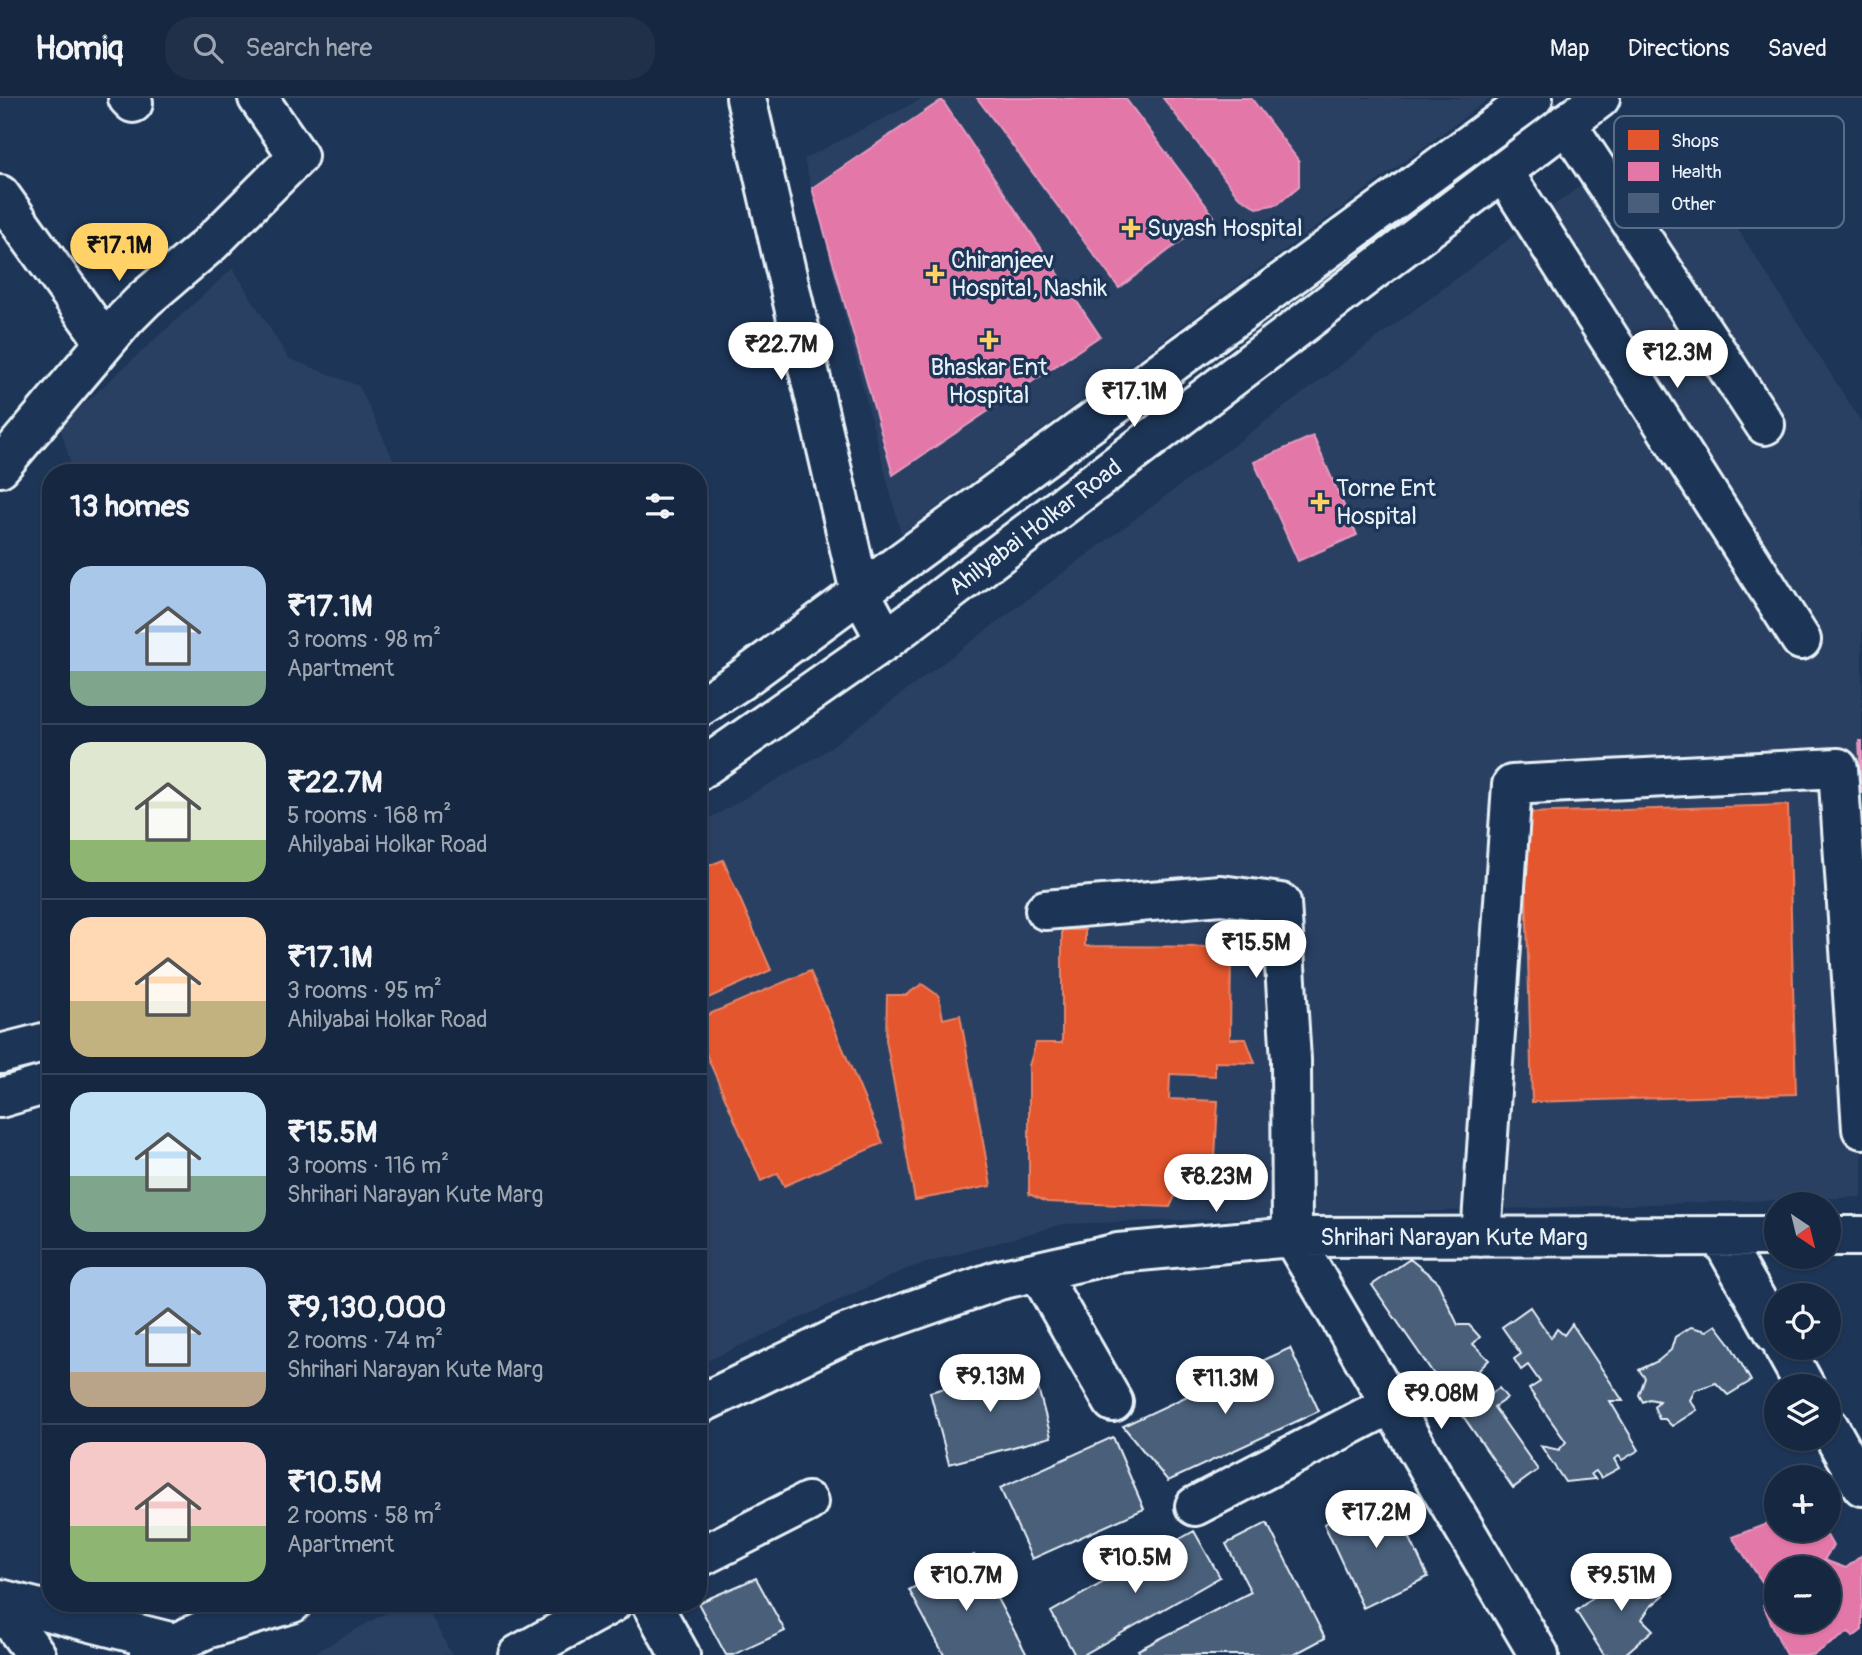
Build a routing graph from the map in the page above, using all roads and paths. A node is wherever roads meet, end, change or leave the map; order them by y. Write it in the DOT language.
graph roads {
  1 [pos="258,98"];
  2 [pos="747,98"];
  3 [pos="1533,98"];
  4 [pos="1600,98"];
  5 [pos="1566,123"];
  6 [pos="1504,173"];
  7 [pos="0,195"];
  8 [pos="1614,196"];
  9 [pos="1635,228"];
  10 [pos="105,342"];
  11 [pos="1765,425"];
  12 [pos="0,467"];
  13 [pos="860,592"];
  14 [pos="1801,639"];
  15 [pos="886,640"];
  16 [pos="707,702"];
  17 [pos="707,765"];
  18 [pos="1045,910"];
  19 [pos="42,1043"];
  20 [pos="0,1054"];
  21 [pos="42,1086"];
  22 [pos="0,1098"];
  23 [pos="1862,1129"];
  24 [pos="1720,1236"];
  25 [pos="1764,1236"];
  26 [pos="1841,1236"];
  27 [pos="1862,1236"];
  28 [pos="1292,1237"];
  29 [pos="1481,1237"];
  30 [pos="1038,1271"];
  31 [pos="1764,1314"];
  32 [pos="707,1401"];
  33 [pos="1113,1402"];
  34 [pos="1391,1404"];
  35 [pos="1841,1448"];
  36 [pos="1862,1486"];
  37 [pos="807,1502"];
  38 [pos="1195,1507"];
  39 [pos="707,1553"];
  40 [pos="0,1599"];
  41 [pos="0,1605"];
  42 [pos="42,1605"];
  43 [pos="89,1612"];
  44 [pos="262,1612"];
  45 [pos="279,1612"];
  46 [pos="595,1612"];
  47 [pos="656,1612"];
  48 [pos="110,1615"];
  49 [pos="162,1649"];
  50 [pos="36,1655"];
  51 [pos="216,1655"];
  52 [pos="518,1655"];
  53 [pos="680,1655"];
  54 [pos="1539,1655"];
  1 -- 10 [label="street"];
  2 -- 13 [label="street"];
  3 -- 13 [label="street, Ahilyabai Holkar Road"];
  4 -- 5 [label="street, Ahilyabai Holkar Road"];
  5 -- 6 [label="street, Ahilyabai Holkar Road"];
  5 -- 8 [label="street"];
  6 -- 14 [label="street"];
  6 -- 15 [label="street, Ahilyabai Holkar Road"];
  7 -- 10 [label="street"];
  9 -- 11 [label="street"];
  10 -- 12 [label="street"];
  13 -- 15 [label="street"];
  13 -- 16 [label="street, Ahilyabai Holkar Road"];
  15 -- 17 [label="street, Ahilyabai Holkar Road"];
  18 -- 28 [label="street"];
  19 -- 20 [label="street"];
  21 -- 22 [label="street"];
  23 -- 29 [label="street"];
  24 -- 25 [label="street, Shrihari Narayan Kute Marg"];
  24 -- 29 [label="street, Shrihari Narayan Kute Marg"];
  24 -- 31 [label="street"];
  26 -- 27 [label="street"];
  28 -- 29 [label="street, Shrihari Narayan Kute Marg"];
  28 -- 30 [label="street, Shrihari Narayan Kute Marg"];
  28 -- 34 [label="street"];
  30 -- 32 [label="street, Shrihari Narayan Kute Marg"];
  30 -- 33 [label="street"];
  34 -- 38 [label="street"];
  34 -- 54 [label="street"];
  35 -- 36 [label="street"];
  37 -- 39 [label="street"];
  40 -- 42 [label="street"];
  41 -- 50 [label="street"];
  43 -- 48 [label="street"];
  44 -- 49 [label="street"];
  45 -- 51 [label="street"];
  46 -- 52 [label="street"];
  47 -- 53 [label="street"];
  48 -- 49 [label="street"];
}
